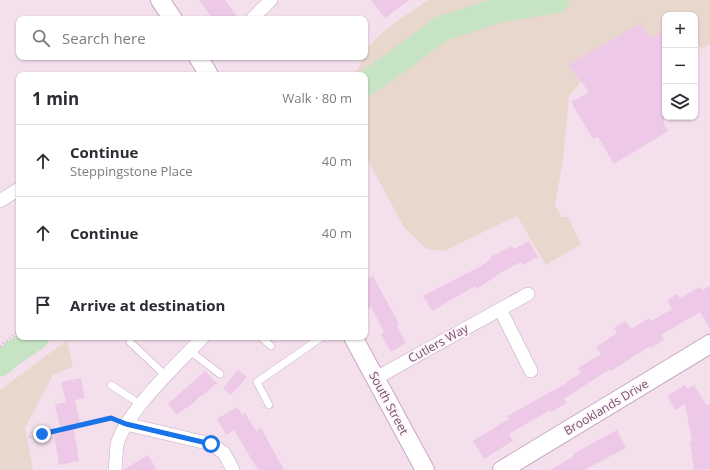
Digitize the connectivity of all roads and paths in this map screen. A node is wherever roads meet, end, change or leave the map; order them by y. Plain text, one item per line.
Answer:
1 (160, 0) edge
2 (272, 0) edge
3 (171, 16) edge
4 (255, 16) edge
5 (202, 60) edge
6 (208, 72) edge
7 (16, 191) edge
8 (0, 201) edge
9 (528, 294) dead end
10 (500, 309) junction
11 (16, 333) edge
12 (199, 340) edge
13 (264, 340) edge
14 (318, 340) edge
15 (355, 340) edge
16 (130, 342) dead end
17 (0, 346) edge
18 (271, 346) dead end
19 (709, 346) edge
20 (190, 350) junction
21 (531, 371) dead end
22 (220, 374) dead end
23 (166, 376) junction
24 (376, 378) junction
25 (111, 385) dead end
26 (140, 404) junction
27 (269, 405) dead end
28 (126, 424) junction
29 (29, 437) dead end
30 (115, 470) edge
31 (233, 470) edge
32 (425, 470) edge
33 (502, 470) edge

1 - 3 street
2 - 4 street
5 - 6 street
7 - 8 street
9 - 10 street, Cutlers Way
10 - 21 street
10 - 24 street, Cutlers Way
11 - 17 path
12 - 20 street
13 - 18 lane
14 - 27 lane
15 - 24 street, South Street
16 - 23 lane
19 - 33 street, Brooklands Drive
20 - 22 lane
20 - 23 street
23 - 26 street
24 - 32 street, South Street
25 - 26 lane
26 - 28 street
28 - 29 path
28 - 30 street
28 - 31 street

